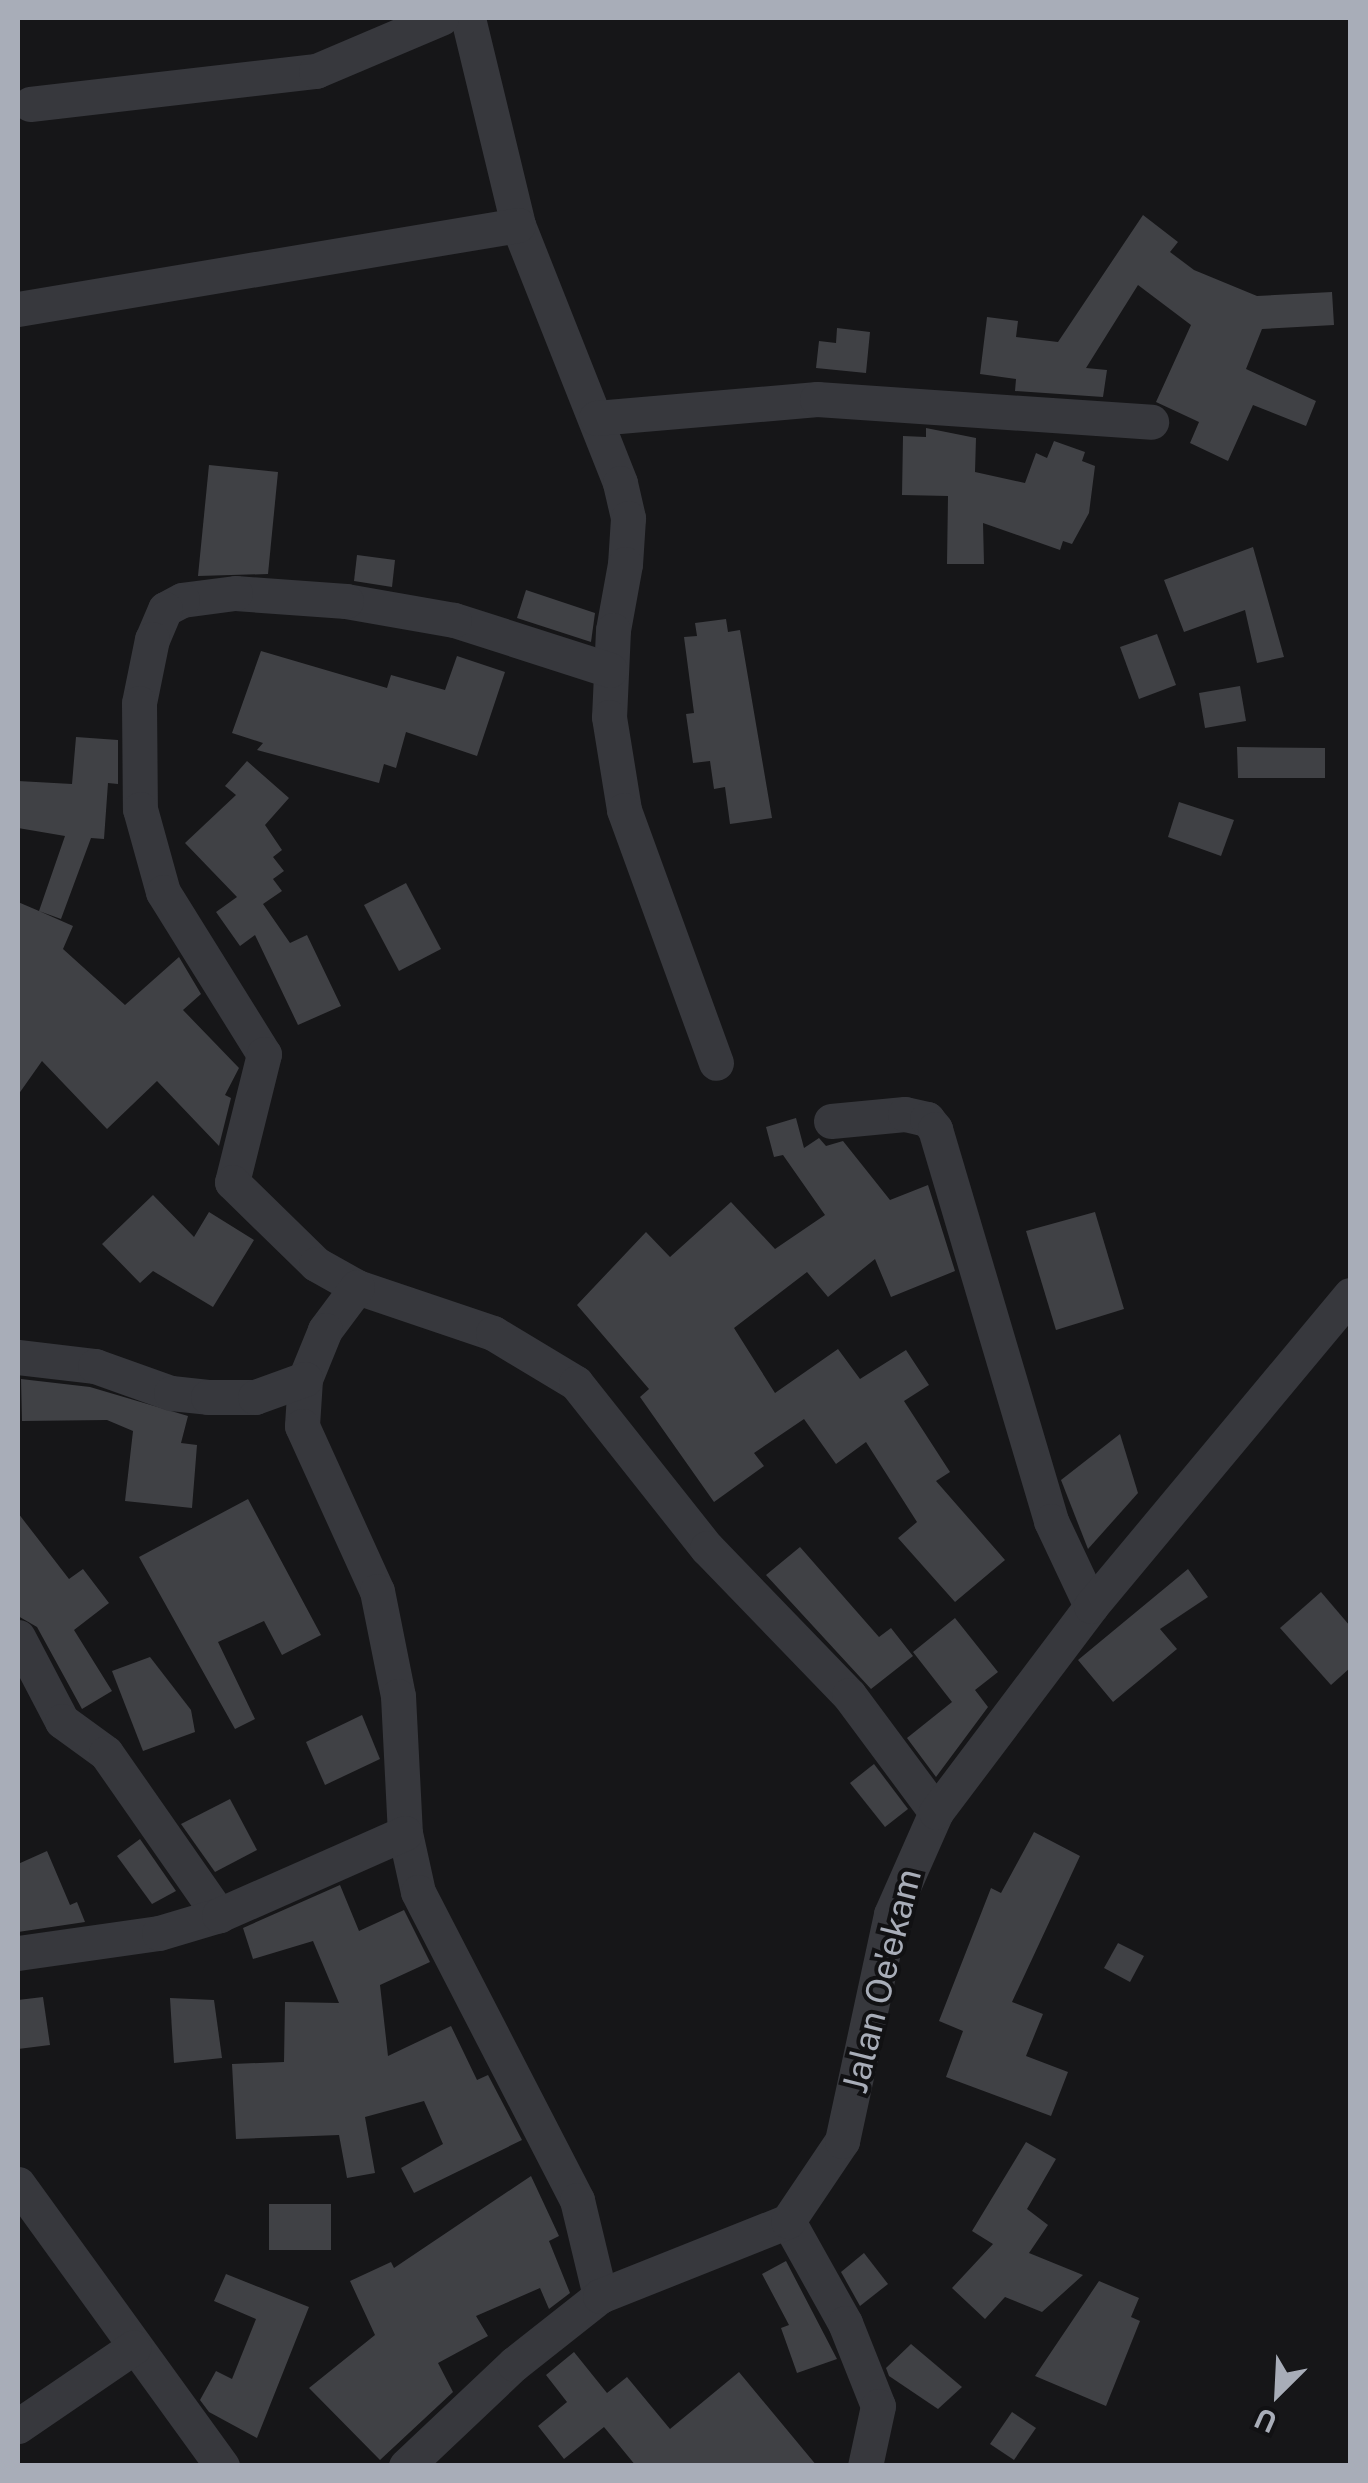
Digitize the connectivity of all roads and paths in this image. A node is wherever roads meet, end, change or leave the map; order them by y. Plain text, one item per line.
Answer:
1 (441, 18) edge
2 (468, 18) edge
3 (30, 104) dead end
4 (518, 225) junction
5 (18, 309) edge
6 (596, 418) junction
7 (1151, 422) dead end
8 (610, 670) junction
9 (716, 1063) dead end
10 (830, 1121) dead end
11 (357, 1287) junction
12 (1350, 1295) edge
13 (18, 1357) edge
14 (305, 1379) junction
15 (1091, 1606) junction
16 (18, 1637) edge
17 (936, 1812) junction
18 (405, 1833) junction
19 (219, 1915) junction
20 (18, 1952) edge
21 (18, 2184) edge
22 (788, 2221) junction
23 (600, 2296) junction
24 (134, 2347) junction
25 (18, 2426) edge
26 (222, 2466) edge
27 (406, 2466) edge
28 (866, 2466) edge

1 - 3 street
2 - 4 street
4 - 5 street
4 - 6 street
6 - 7 street
6 - 8 street
8 - 9 street
8 - 11 street
10 - 15 street
11 - 14 street
11 - 17 street
12 - 15 street, Jalan Oe'ekam
13 - 14 street
14 - 18 street
15 - 17 street, Jalan Oe'ekam
16 - 19 street
17 - 22 street, Jalan Oe'ekam
18 - 19 street
18 - 23 street
19 - 20 street
21 - 24 street
22 - 23 street
22 - 28 street
23 - 27 street
24 - 25 street
24 - 26 street

